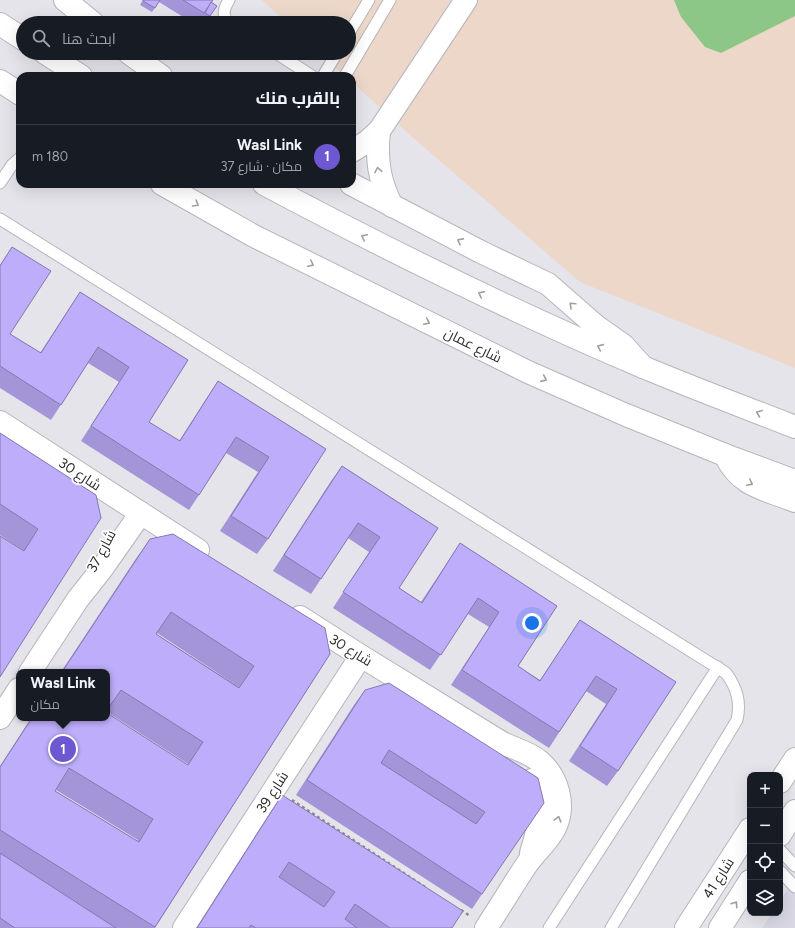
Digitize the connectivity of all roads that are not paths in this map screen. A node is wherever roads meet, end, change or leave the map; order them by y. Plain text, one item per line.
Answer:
1 (65, 0) edge
2 (229, 0) edge
3 (369, 0) edge
4 (390, 0) edge
5 (466, 0) edge
6 (84, 16) edge
7 (224, 16) edge
8 (356, 21) edge
9 (0, 24) edge
10 (16, 34) edge
11 (356, 57) edge
12 (56, 60) edge
13 (138, 60) edge
14 (287, 60) edge
15 (333, 60) edge
16 (354, 60) edge
17 (75, 72) edge
18 (155, 72) edge
19 (306, 72) edge
20 (325, 72) edge
21 (347, 72) edge
22 (0, 81) edge
23 (16, 91) edge
24 (379, 131) junction
25 (356, 149) edge
26 (16, 162) edge
27 (0, 183) edge
28 (356, 187) edge
29 (169, 188) edge
30 (271, 188) edge
31 (392, 206) junction
32 (0, 219) edge
33 (643, 367) junction
34 (0, 422) edge
35 (795, 427) edge
36 (724, 455) junction
37 (795, 481) edge
38 (795, 501) edge
39 (134, 509) junction
40 (214, 561) edge
41 (281, 604) edge
42 (361, 656) junction
43 (718, 667) junction
44 (32, 669) edge
45 (16, 694) edge
46 (0, 718) edge
47 (795, 759) edge
48 (783, 777) edge
49 (795, 811) edge
50 (783, 830) edge
51 (747, 834) edge
52 (783, 853) edge
53 (795, 866) edge
54 (783, 874) edge
55 (747, 886) edge
56 (795, 888) edge
57 (486, 927) edge
58 (184, 928) edge
59 (549, 928) edge
60 (611, 928) edge
61 (686, 928) edge
62 (720, 928) edge

1 - 6 street
2 - 7 lane
3 - 8 lane
4 - 11 lane
5 - 24 street
9 - 10 street
12 - 17 street
13 - 18 street
14 - 19 lane
15 - 20 lane
16 - 21 lane
22 - 23 street
24 - 25 street
31 -> 24 street
26 - 27 lane
28 - 31 street
29 -> 36 street, شارع عمان
33 -> 30 street
33 -> 31 street
32 - 43 lane
35 -> 33 street
34 - 39 street, شارع 30
36 - 37 street, شارع عمان
36 -> 38 street
39 - 40 street, شارع 30
39 - 44 street, شارع 37
41 - 42 street, شارع 30
42 - 57 street, شارع 30
42 - 58 street, شارع 39
43 - 59 lane
43 - 60 lane
45 - 46 street
47 - 48 street
49 - 50 street
51 - 61 street, شارع 41
52 - 53 lane
54 - 56 lane
62 -> 55 street, شارع 41

